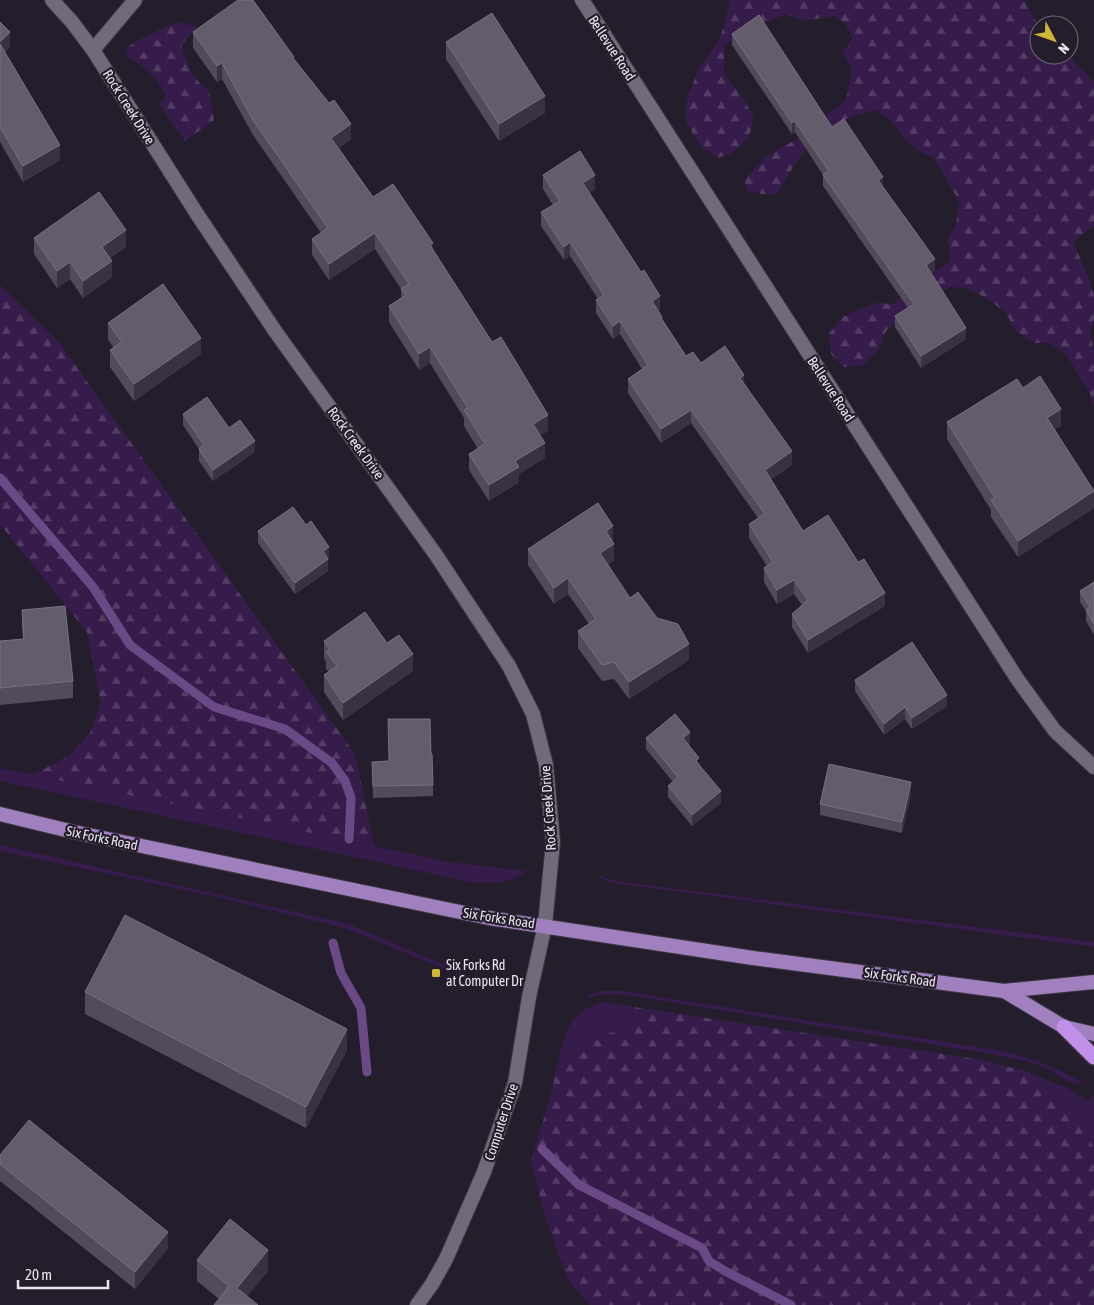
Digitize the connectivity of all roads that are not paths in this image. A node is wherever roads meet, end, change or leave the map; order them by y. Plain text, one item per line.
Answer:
1 (52, 0) edge
2 (135, 0) edge
3 (582, 0) edge
4 (93, 50) junction
5 (1094, 767) edge
6 (0, 814) edge
7 (545, 926) junction
8 (1094, 982) edge
9 (1004, 991) junction
10 (1064, 1027) junction
11 (1094, 1034) edge
12 (1094, 1057) edge
13 (417, 1305) edge

1 - 4 street, Rock Creek Drive
2 - 4 street
3 - 5 street, Bellevue Road
4 - 7 street, Rock Creek Drive
6 - 7 main road, Six Forks Road
7 - 9 main road, Six Forks Road
7 - 13 street, Computer Drive
8 - 9 main road, Six Forks Road
9 - 10 main road, Six Forks Road
10 - 11 main road, Six Forks Road
10 - 12 highway

